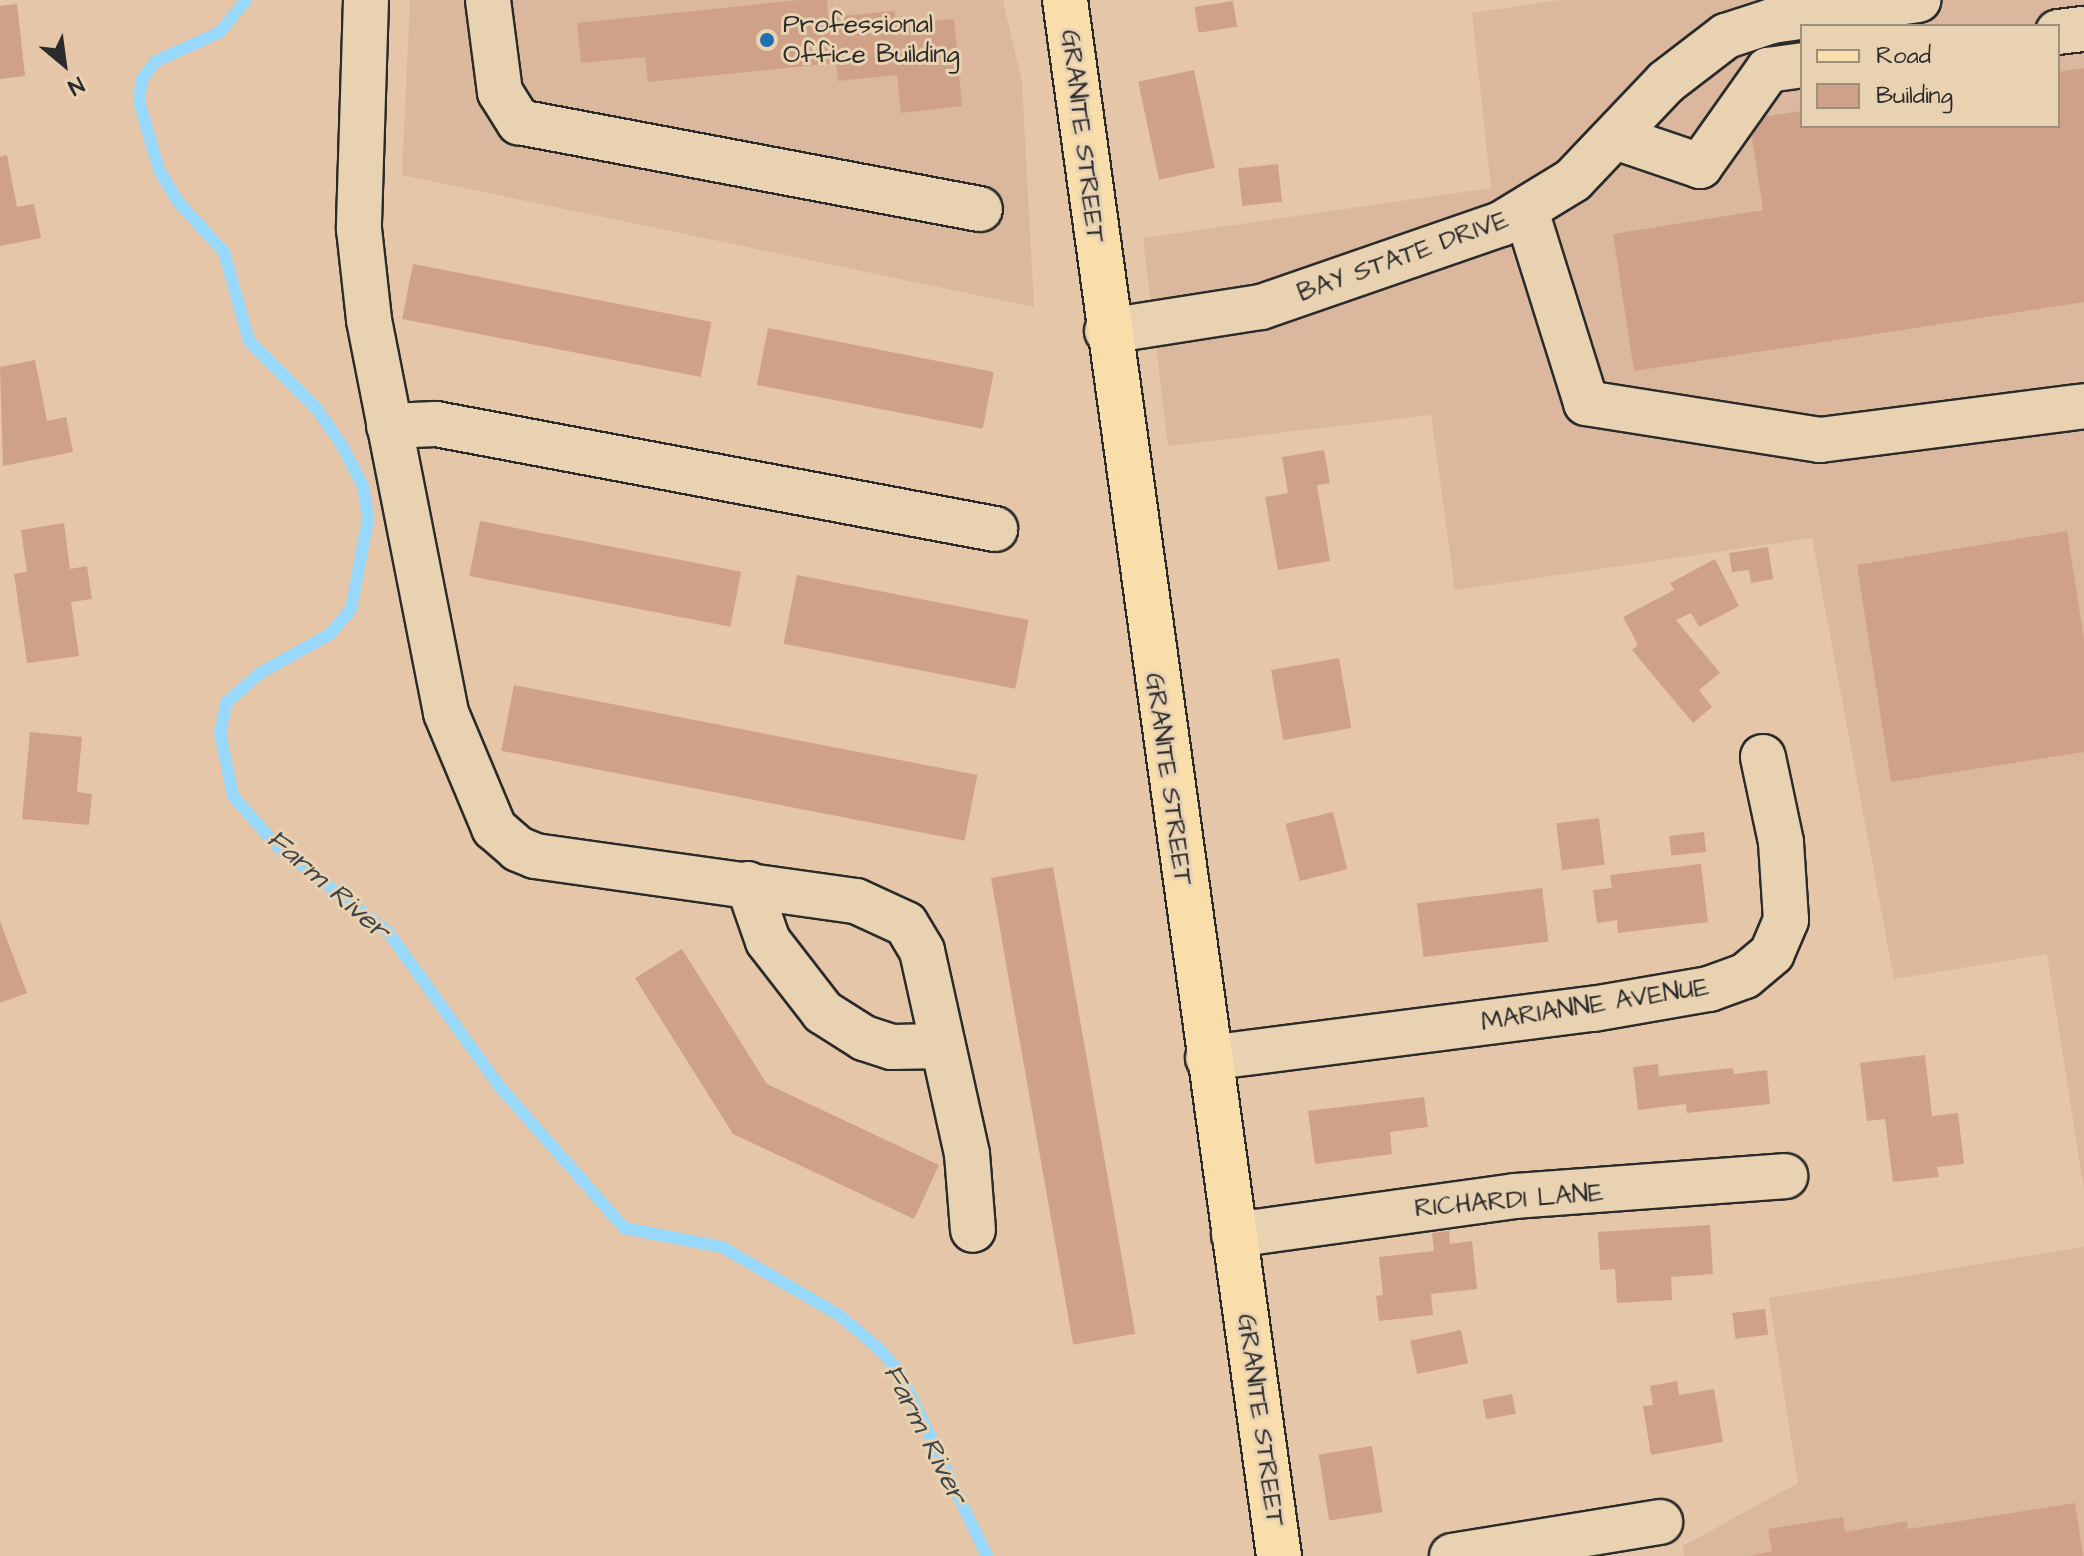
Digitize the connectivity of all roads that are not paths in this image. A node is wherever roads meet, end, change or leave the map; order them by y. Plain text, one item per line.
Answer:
1 (366, 0) edge
2 (488, 0) edge
3 (1044, 0) edge
4 (1065, 0) edge
5 (1918, 0) edge
6 (1750, 27) junction
7 (2084, 29) edge
8 (2060, 32) edge
9 (1785, 68) edge
10 (1076, 90) junction
11 (1615, 137) junction
12 (980, 209) dead end
13 (1526, 211) junction
14 (1107, 331) junction
15 (2084, 406) edge
16 (389, 426) junction
17 (995, 529) dead end
18 (1763, 757) dead end
19 (748, 884) junction
20 (942, 1046) junction
21 (1208, 1058) junction
22 (1785, 1176) dead end
23 (973, 1230) dead end
24 (1234, 1235) junction
25 (1660, 1522) dead end
26 (1279, 1556) edge
27 (1452, 1556) edge

1 - 16 street
2 - 12 street
3 - 10 main road
4 - 10 main road, GRANITE STREET
5 - 6 street, BAY STATE DRIVE
6 - 9 street
6 - 11 street, BAY STATE DRIVE
7 - 8 street
9 - 11 street
10 - 14 main road, GRANITE STREET
11 - 13 street, BAY STATE DRIVE
13 - 14 street, BAY STATE DRIVE
13 - 15 street
14 - 21 main road, GRANITE STREET
16 - 17 street
16 - 19 street
18 - 21 street, MARIANNE AVENUE
19 - 20 street
19 - 20 street
20 - 23 street
21 - 24 main road, GRANITE STREET
22 - 24 street, RICHARDI LANE
24 - 26 main road, GRANITE STREET
25 - 27 street

